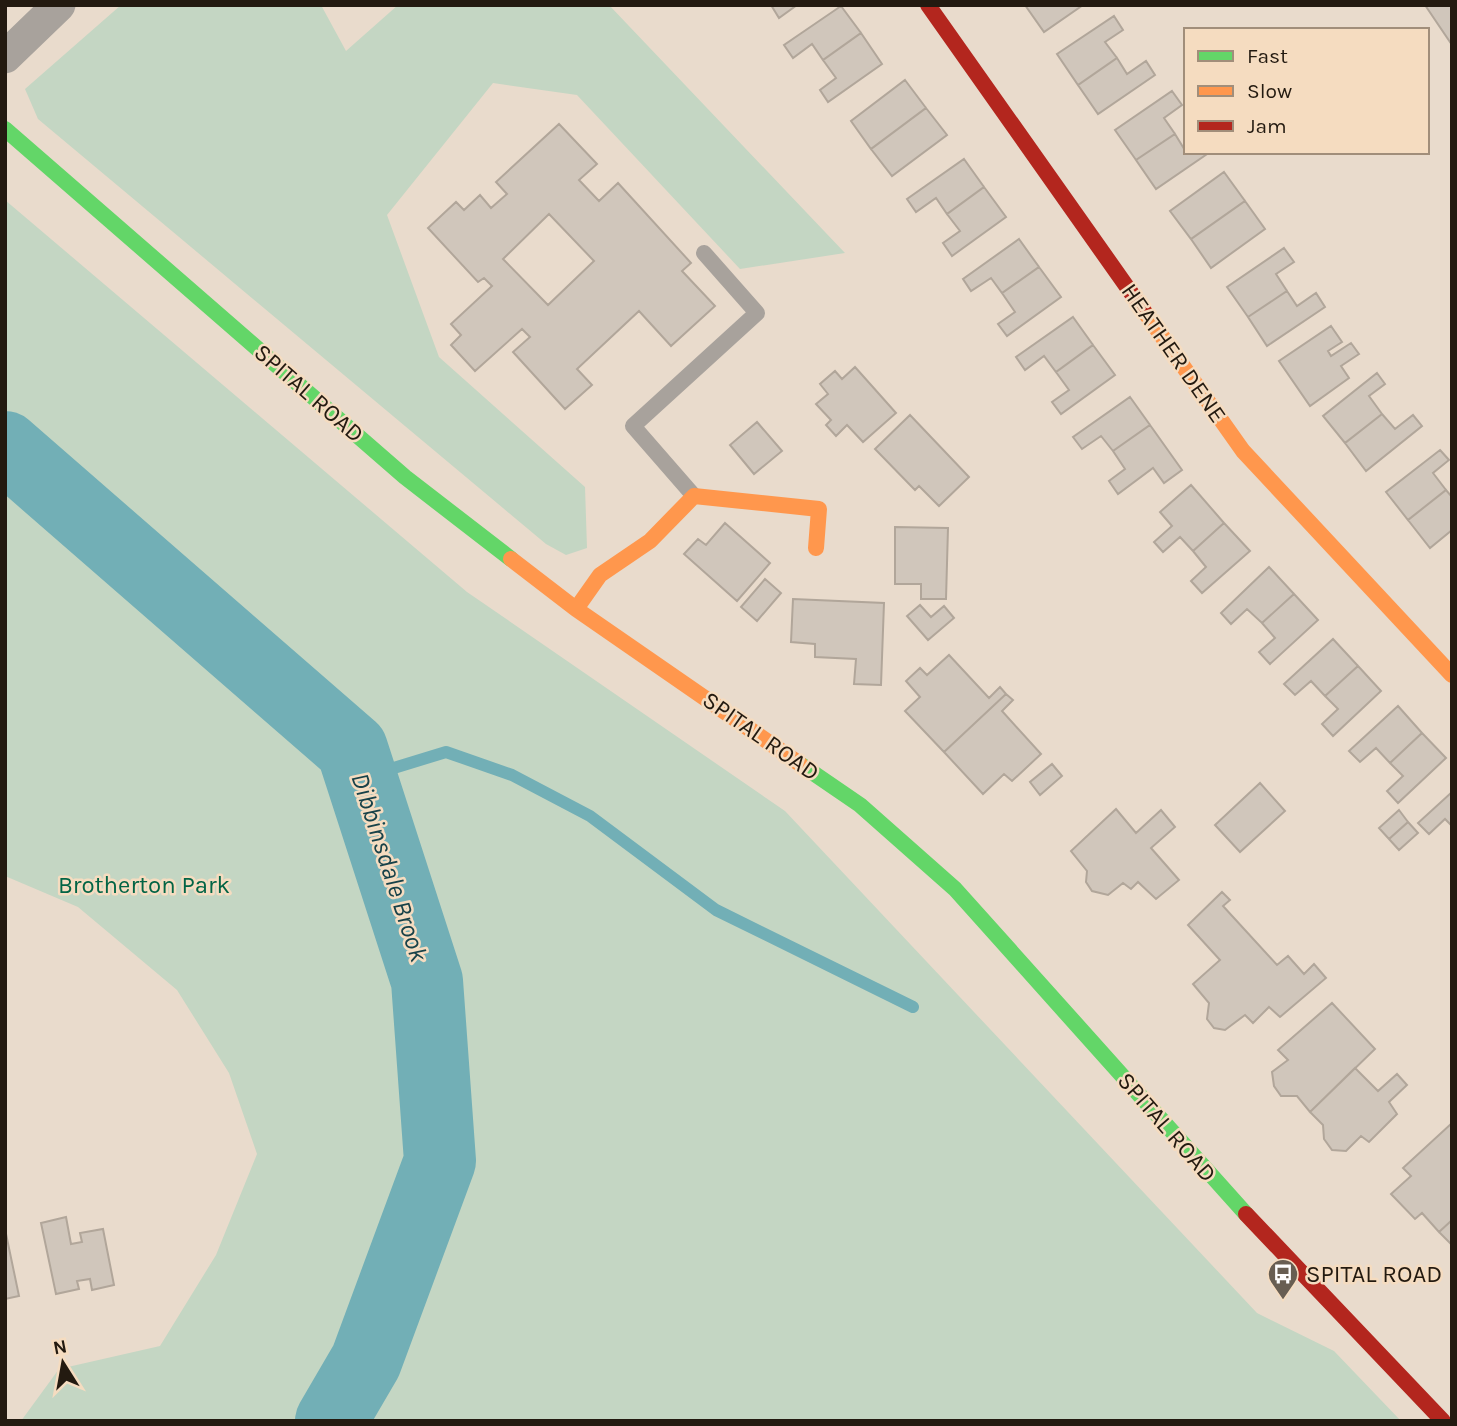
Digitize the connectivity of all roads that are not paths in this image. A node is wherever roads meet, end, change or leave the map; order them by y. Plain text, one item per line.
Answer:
1 (59, 5) edge
2 (928, 5) edge
3 (5, 57) edge
4 (5, 129) edge
5 (704, 253) dead end
6 (694, 496) junction
7 (816, 548) dead end
8 (576, 609) junction
9 (1452, 675) edge
10 (1443, 1421) edge

1 - 3 street
2 - 9 main road, HEATHER DENE
4 - 8 main road, SPITAL ROAD
5 - 6 lane
6 - 7 main road
6 - 8 main road
8 - 10 main road, SPITAL ROAD

